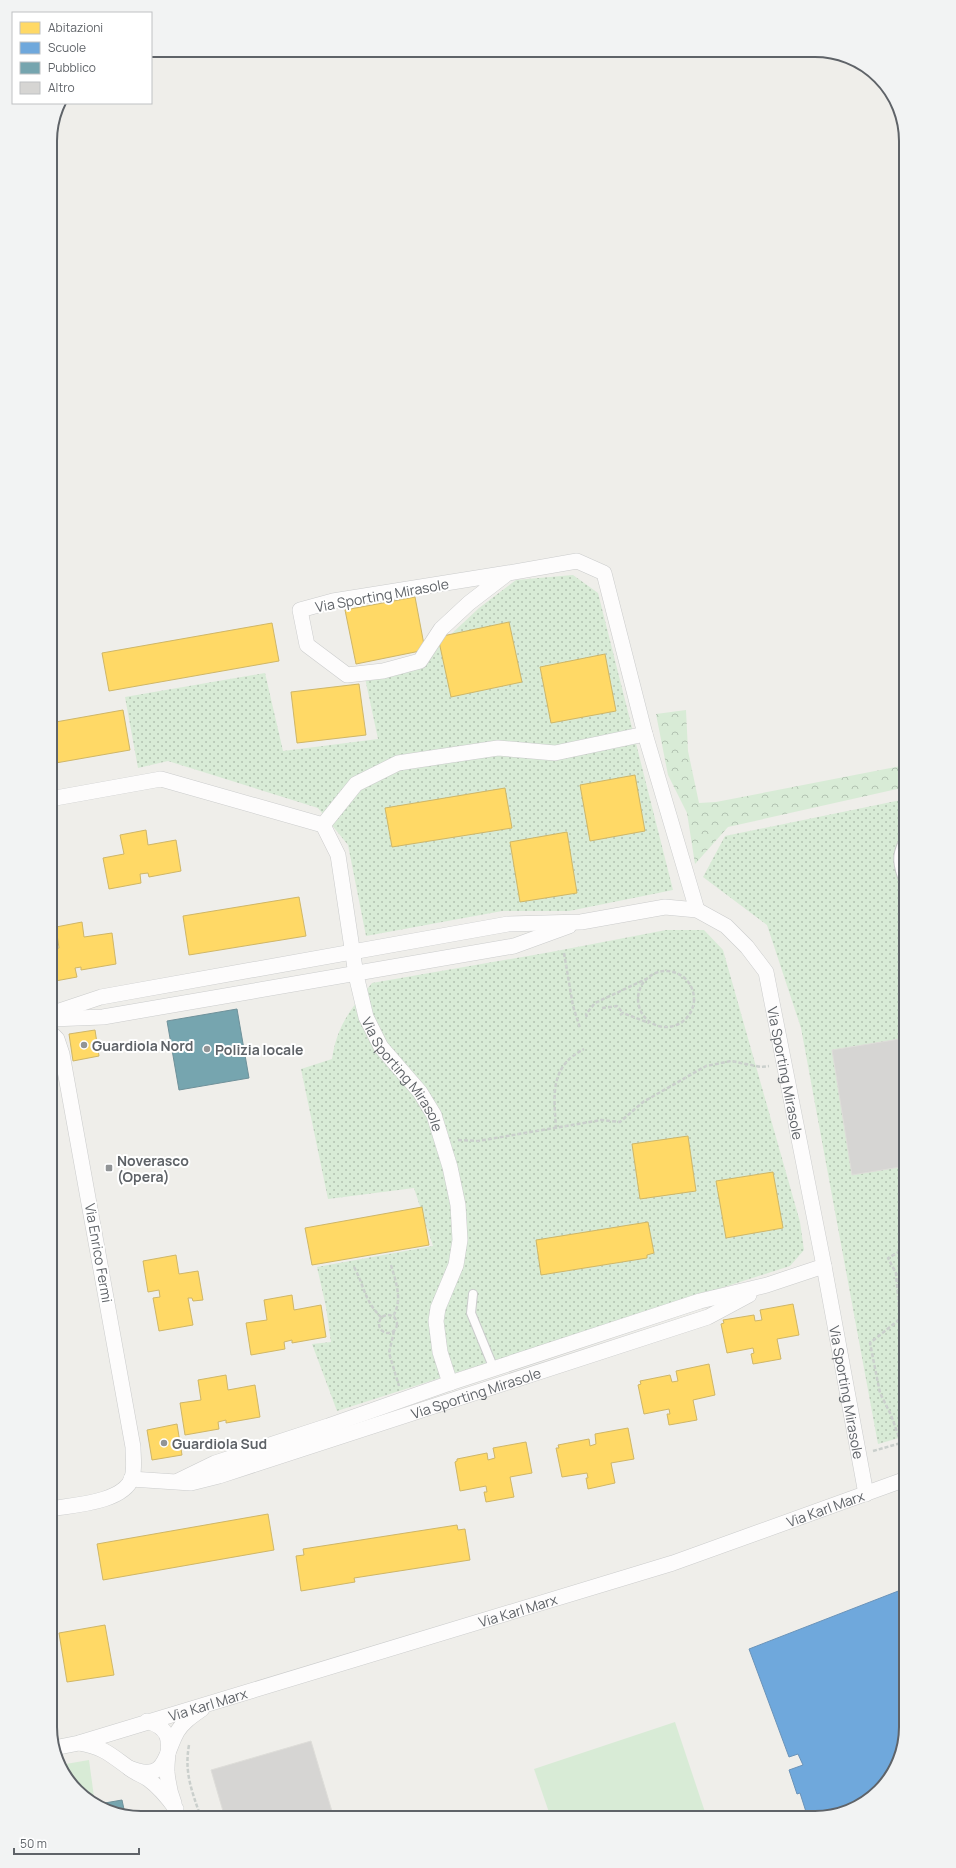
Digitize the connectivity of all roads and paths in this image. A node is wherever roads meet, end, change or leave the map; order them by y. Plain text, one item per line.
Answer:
1 (508, 573) junction
2 (645, 734) junction
3 (57, 797) edge
4 (323, 825) junction
5 (899, 854) edge
6 (899, 868) edge
7 (697, 910) junction
8 (581, 922) junction
9 (353, 952) junction
10 (564, 953) dead end
11 (356, 975) junction
12 (648, 977) junction
13 (602, 1008) dead end
14 (57, 1012) edge
15 (624, 1012) junction
16 (620, 1015) dead end
17 (586, 1017) dead end
18 (57, 1020) edge
19 (652, 1024) junction
20 (580, 1028) dead end
21 (57, 1039) edge
22 (584, 1049) dead end
23 (785, 1065) junction
24 (556, 1128) junction
25 (442, 1141) junction
26 (899, 1252) edge
27 (391, 1265) dead end
28 (824, 1266) junction
29 (354, 1267) dead end
30 (767, 1285) junction
31 (473, 1294) dead end
32 (899, 1308) edge
33 (393, 1316) junction
34 (382, 1318) junction
35 (899, 1320) edge
36 (394, 1331) junction
37 (494, 1369) junction
38 (450, 1383) junction
39 (404, 1399) junction
40 (899, 1438) edge
41 (899, 1444) edge
42 (859, 1454) junction
43 (131, 1479) junction
44 (178, 1481) junction
45 (899, 1482) edge
46 (866, 1494) junction
47 (57, 1508) edge
48 (213, 1702) junction
49 (147, 1721) junction
50 (125, 1728) junction
51 (193, 1738) dead end
52 (79, 1743) junction
53 (60, 1747) edge
54 (169, 1754) junction
55 (125, 1765) junction
56 (177, 1811) edge
57 (177, 1811) edge
58 (199, 1811) edge

1 - 1 street, Via Sporting Mirasole
1 - 2 street, Via Sporting Mirasole
2 - 4 street
2 - 7 street, Via Sporting Mirasole
3 - 4 street
4 - 9 street, Via Sporting Mirasole
5 - 6 lane
7 - 8 street, Via Sporting Mirasole
7 - 23 street, Via Sporting Mirasole
8 - 9 street, Via Sporting Mirasole
8 - 11 street, Via Sporting Mirasole
9 - 11 street, Via Sporting Mirasole
9 - 14 street, Via Sporting Mirasole
10 - 20 path
11 - 18 street, Via Sporting Mirasole
11 - 25 street, Via Sporting Mirasole
12 - 17 path
12 - 19 path
12 - 19 path
13 - 15 path
15 - 16 path
15 - 19 path
21 - 43 street, Via Enrico Fermi
22 - 24 path
23 - 24 path
23 - 28 street, Via Sporting Mirasole
24 - 25 path
25 - 38 street, Via Sporting Mirasole
26 - 32 path
27 - 33 path
28 - 30 street, Via Sporting Mirasole
28 - 42 street, Via Sporting Mirasole
29 - 34 path
30 - 37 street, Via Sporting Mirasole
30 - 44 street, Via Sporting Mirasole
31 - 37 lane
33 - 34 path
33 - 36 path
34 - 36 path
35 - 40 path
36 - 39 path
37 - 38 street, Via Sporting Mirasole
38 - 39 street, Via Sporting Mirasole
39 - 44 street, Via Sporting Mirasole
41 - 42 path
42 - 46 street, Via Sporting Mirasole
43 - 44 street, Via Sporting Mirasole
43 - 47 street
45 - 46 street, Via Karl Marx
46 - 48 street, Via Karl Marx
48 - 49 street, Via Karl Marx
48 - 54 street
49 - 50 street, Via Karl Marx
49 - 54 street
50 - 52 street, Via Karl Marx
50 - 55 street
51 - 58 path
52 - 53 street, Via Karl Marx
52 - 55 street
54 - 55 street
54 - 56 street
55 - 57 street

